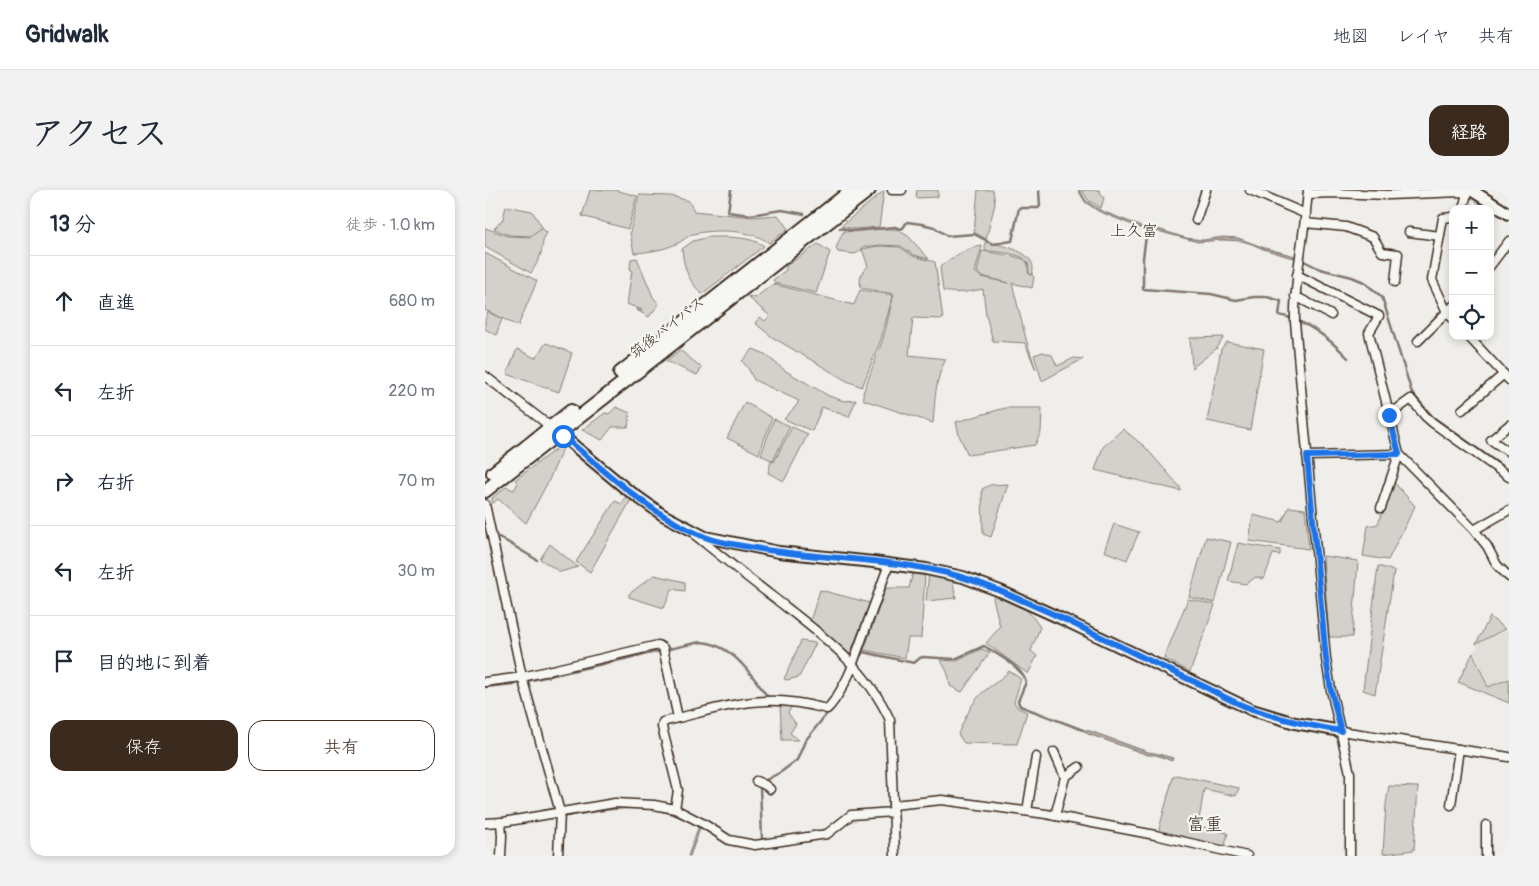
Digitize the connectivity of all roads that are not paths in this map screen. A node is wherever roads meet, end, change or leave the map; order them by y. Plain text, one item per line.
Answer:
1 (852, 190) edge
2 (869, 190) edge
3 (892, 190) edge
4 (902, 190) edge
5 (1206, 190) edge
6 (1250, 190) edge
7 (1332, 191) edge
8 (1471, 191) edge
9 (1308, 192) edge
10 (1465, 205) edge
11 (1306, 214) junction
12 (1509, 214) edge
13 (1449, 217) edge
14 (1195, 220) dead end
15 (1305, 223) junction
16 (1409, 232) dead end
17 (1440, 236) junction
18 (1509, 241) edge
19 (1494, 261) edge
20 (1297, 275) junction
21 (1395, 282) dead end
22 (1295, 296) junction
23 (1449, 307) edge
24 (1449, 310) edge
25 (1331, 315) dead end
26 (1472, 340) edge
27 (1418, 341) dead end
28 (485, 376) edge
29 (1506, 377) edge
30 (1462, 410) dead end
31 (1389, 415) junction
32 (1509, 425) edge
33 (555, 430) junction
34 (1509, 452) edge
35 (1399, 454) junction
36 (1307, 456) junction
37 (1509, 477) edge
38 (485, 480) edge
39 (485, 491) edge
40 (485, 504) edge
41 (1381, 508) dead end
42 (1509, 510) edge
43 (684, 527) junction
44 (1474, 530) junction
45 (889, 564) junction
46 (1509, 577) edge
47 (853, 663) junction
48 (522, 677) junction
49 (485, 682) edge
50 (679, 718) junction
51 (1341, 731) junction
52 (1459, 749) junction
53 (1054, 752) dead end
54 (1509, 757) edge
55 (1036, 758) dead end
56 (1079, 767) dead end
57 (1065, 778) junction
58 (756, 781) dead end
59 (770, 790) dead end
60 (1451, 805) dead end
61 (675, 809) junction
62 (893, 809) junction
63 (1027, 811) junction
64 (561, 812) junction
65 (1055, 816) junction
66 (501, 822) junction
67 (485, 823) edge
68 (1486, 825) dead end
69 (501, 856) edge
70 (558, 856) edge
71 (895, 856) edge
72 (1247, 856) edge
73 (1350, 856) edge
74 (1486, 856) edge

1 - 33 highway, 筑後バイパス
2 - 33 highway, 筑後バイパス
3 - 4 street
5 - 14 street
6 - 11 street
7 - 8 street
7 - 9 street
8 - 10 street
8 - 12 street
9 - 11 street
11 - 15 street
13 - 17 street
15 - 20 street
15 - 21 street
16 - 17 street
17 - 23 street
18 - 19 street
20 - 22 street
20 - 31 street
22 - 25 street
22 - 36 street
24 - 27 street
26 - 29 street
28 - 33 street
29 - 30 street
31 - 35 street
31 - 37 street
32 - 34 street
33 - 38 highway, 筑後バイパス
33 - 39 highway, 筑後バイパス
33 - 43 street
35 - 36 street
35 - 41 street
35 - 44 street
36 - 51 street
40 - 48 street
42 - 44 street
43 - 45 street
43 - 47 street
44 - 46 street
45 - 47 street
45 - 51 street
47 - 50 street
47 - 62 street
48 - 49 street
48 - 50 street
48 - 64 street
50 - 61 street
51 - 52 street
51 - 73 street
52 - 54 street
52 - 60 street
53 - 57 street
55 - 63 street
56 - 57 street
57 - 65 street
58 - 59 street
61 - 62 street
61 - 64 street
62 - 63 street
62 - 71 street
63 - 65 street
64 - 66 street
64 - 70 street
65 - 72 street
66 - 67 street
66 - 69 street
68 - 74 street

